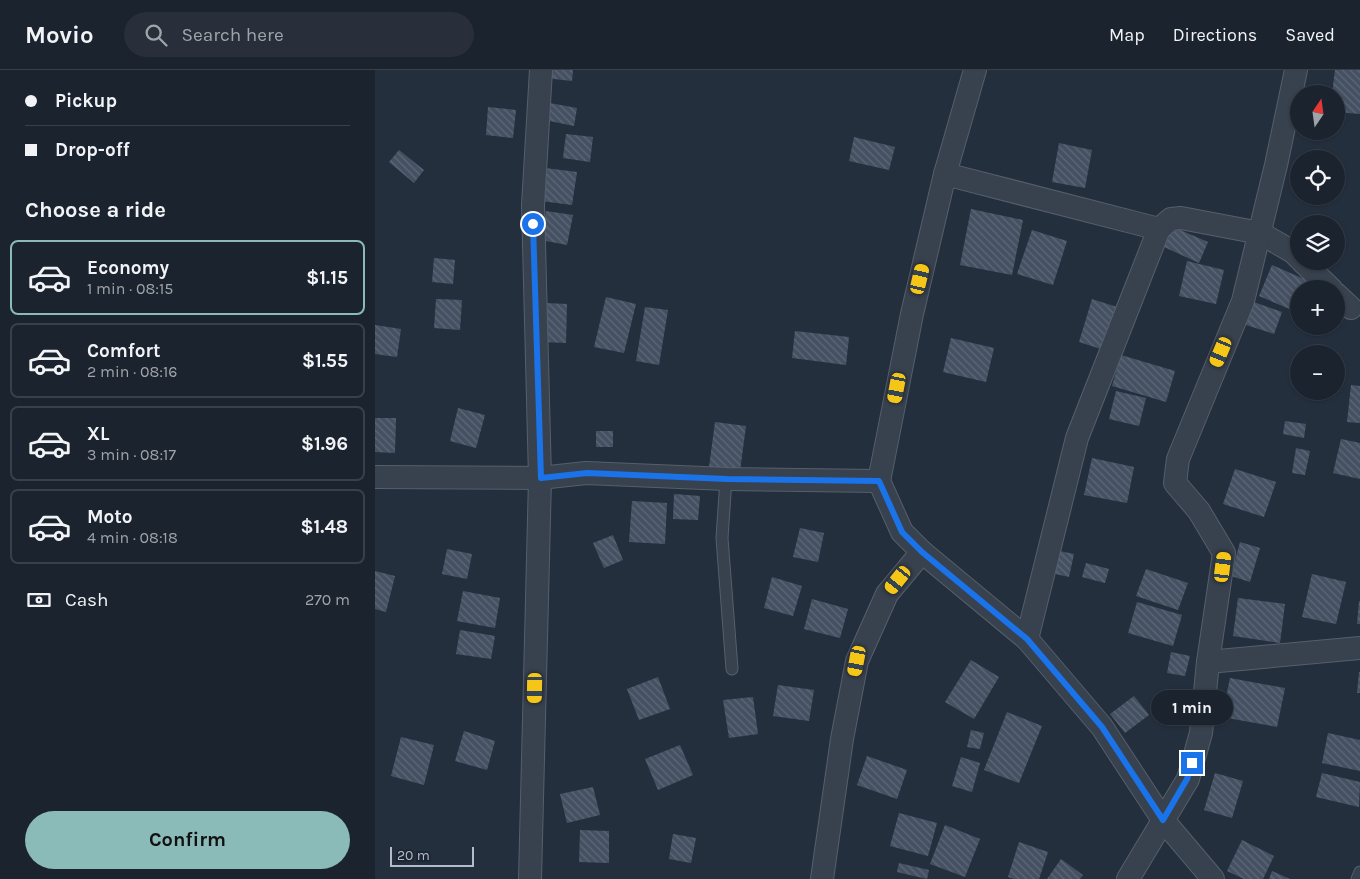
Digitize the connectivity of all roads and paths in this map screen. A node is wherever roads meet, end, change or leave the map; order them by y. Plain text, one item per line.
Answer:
1 (541, 70) edge
2 (975, 70) edge
3 (1296, 70) edge
4 (945, 174) junction
5 (1159, 228) junction
6 (1261, 233) junction
7 (1290, 250) edge
8 (1311, 270) edge
9 (1322, 280) edge
10 (375, 477) edge
11 (541, 478) junction
12 (727, 479) junction
13 (879, 481) junction
14 (922, 552) junction
15 (1027, 639) junction
16 (1360, 648) edge
17 (1208, 662) junction
18 (732, 669) dead end
19 (1163, 820) junction
20 (1360, 872) edge
21 (531, 879) edge
22 (822, 879) edge
23 (1128, 879) edge
24 (1213, 879) edge
25 (1357, 879) edge

1 - 11 street
2 - 4 street
3 - 6 street
4 - 5 street
4 - 13 street
5 - 6 street
5 - 15 street
6 - 7 street
6 - 17 street
8 - 9 street
10 - 11 street
11 - 12 street
11 - 21 street
12 - 13 street
12 - 18 lane
13 - 14 street
14 - 15 street
14 - 22 street
15 - 19 street
16 - 17 street
17 - 19 street
19 - 23 street
19 - 24 street
20 - 25 lane

